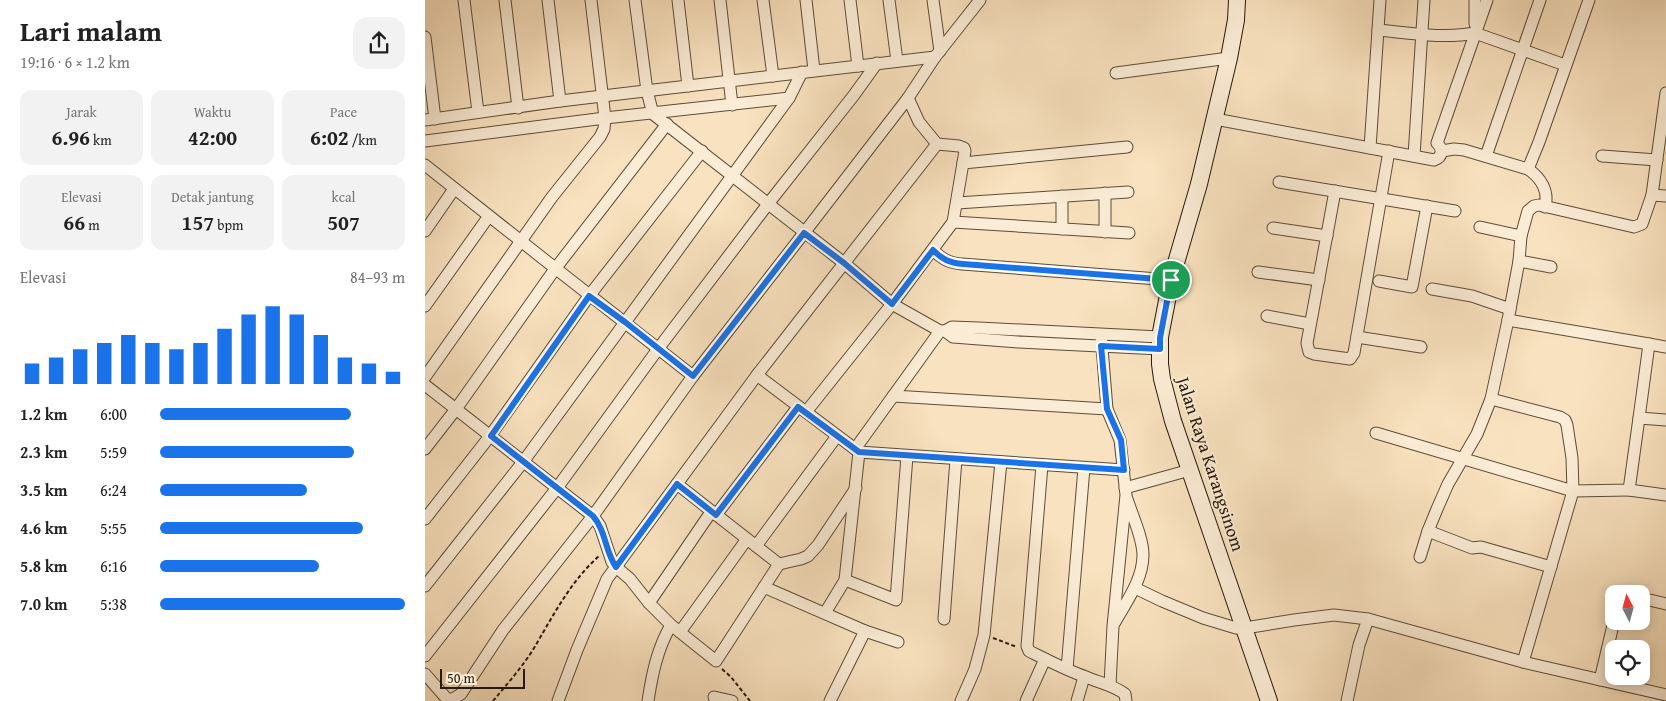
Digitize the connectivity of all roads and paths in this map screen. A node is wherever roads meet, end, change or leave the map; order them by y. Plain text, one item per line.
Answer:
1 (464, 0) edge
2 (505, 0) edge
3 (548, 0) edge
4 (591, 0) edge
5 (635, 0) edge
6 (678, 0) edge
7 (720, 0) edge
8 (763, 0) edge
9 (806, 0) edge
10 (850, 0) edge
11 (889, 0) edge
12 (933, 0) edge
13 (978, 0) edge
14 (1237, 0) edge
15 (1380, 0) edge
16 (1425, 0) edge
17 (1475, 0) edge
18 (1487, 0) edge
19 (1540, 0) edge
20 (1589, 0) edge
21 (1378, 30) junction
22 (1475, 33) junction
23 (1423, 34) junction
24 (425, 37) edge
25 (1523, 50) junction
26 (937, 54) junction
27 (1229, 58) junction
28 (897, 61) junction
29 (877, 64) junction
30 (1565, 65) junction
31 (858, 66) junction
32 (814, 70) junction
33 (802, 72) junction
34 (1116, 73) dead end
35 (773, 76) junction
36 (728, 81) junction
37 (687, 86) junction
38 (647, 91) junction
39 (1666, 93) edge
40 (602, 97) junction
41 (789, 98) junction
42 (908, 98) junction
43 (559, 101) junction
44 (732, 105) junction
45 (518, 108) junction
46 (478, 112) junction
47 (653, 114) junction
48 (605, 118) junction
49 (430, 119) edge
50 (1215, 119) junction
51 (667, 124) junction
52 (1417, 139) junction
53 (425, 141) edge
54 (937, 144) junction
55 (1127, 147) dead end
56 (1439, 147) junction
57 (1370, 148) junction
58 (701, 151) junction
59 (1389, 151) junction
60 (1414, 156) junction
61 (1486, 156) junction
62 (1602, 156) dead end
63 (1657, 160) junction
64 (963, 162) junction
65 (425, 165) edge
66 (1528, 169) junction
67 (732, 175) junction
68 (1279, 182) dead end
69 (454, 188) junction
70 (1335, 191) junction
71 (1128, 192) dead end
72 (1105, 193) junction
73 (1652, 195) junction
74 (1063, 196) junction
75 (1666, 196) edge
76 (1380, 198) junction
77 (957, 203) junction
78 (767, 204) junction
79 (1427, 206) junction
80 (1545, 207) junction
81 (1455, 211) dead end
82 (489, 216) junction
83 (953, 222) junction
84 (1273, 228) dead end
85 (1480, 228) dead end
86 (1062, 229) junction
87 (425, 231) edge
88 (1105, 232) junction
89 (804, 233) junction
90 (1129, 233) dead end
91 (1327, 236) junction
92 (1521, 236) junction
93 (521, 242) junction
94 (933, 250) junction
95 (1519, 261) junction
96 (844, 263) junction
97 (1551, 267) dead end
98 (555, 269) junction
99 (1258, 272) dead end
100 (1171, 280) junction
101 (1319, 280) junction
102 (1379, 281) dead end
103 (1433, 289) dead end
104 (589, 296) junction
105 (892, 304) junction
106 (425, 306) edge
107 (1509, 314) junction
108 (1267, 316) dead end
109 (625, 322) junction
110 (1310, 324) junction
111 (943, 331) junction
112 (1357, 337) junction
113 (1101, 340) junction
114 (1160, 343) junction
115 (1649, 344) junction
116 (1421, 347) dead end
117 (1666, 347) edge
118 (657, 349) junction
119 (757, 375) junction
120 (693, 376) junction
121 (425, 377) edge
122 (425, 385) edge
123 (893, 396) junction
124 (1491, 399) junction
125 (456, 409) junction
126 (1107, 409) junction
127 (802, 410) junction
128 (1639, 418) junction
129 (1666, 420) edge
130 (1376, 432) dead end
131 (491, 436) junction
132 (837, 436) junction
133 (425, 449) edge
134 (857, 451) junction
135 (907, 456) junction
136 (956, 459) junction
137 (1464, 459) junction
138 (523, 462) junction
139 (1001, 462) junction
140 (1042, 465) junction
141 (1083, 468) junction
142 (1124, 470) junction
143 (1190, 470) junction
144 (677, 484) junction
145 (557, 488) junction
146 (856, 488) junction
147 (1629, 490) junction
148 (1573, 491) junction
149 (1125, 492) junction
150 (1666, 495) edge
151 (714, 514) junction
152 (593, 516) junction
153 (425, 519) edge
154 (1428, 531) junction
155 (752, 543) junction
156 (608, 550) junction
157 (1420, 556) dead end
158 (779, 564) junction
159 (616, 567) junction
160 (1551, 567) junction
161 (845, 580) junction
162 (425, 586) edge
163 (764, 587) junction
164 (1135, 588) junction
165 (1650, 600) edge
166 (649, 603) junction
167 (1666, 604) edge
168 (825, 613) junction
169 (944, 619) dead end
170 (1368, 619) junction
171 (1113, 626) junction
172 (1245, 628) junction
173 (675, 629) junction
174 (1613, 630) edge
175 (865, 631) junction
176 (984, 635) junction
177 (897, 642) dead end
178 (1029, 651) junction
179 (425, 656) edge
180 (1045, 659) junction
181 (716, 661) junction
182 (1523, 662) junction
183 (1067, 669) junction
184 (425, 674) edge
185 (1084, 677) junction
186 (1600, 680) junction
187 (1109, 685) junction
188 (1666, 695) edge
189 (714, 697) dead end
190 (493, 701) edge
191 (558, 701) edge
192 (648, 701) edge
193 (732, 701) edge
194 (751, 701) edge
195 (830, 701) edge
196 (961, 701) edge
197 (1026, 701) edge
198 (1077, 701) edge
199 (1126, 701) edge
200 (1269, 701) edge
201 (1347, 701) edge

1 - 46 street
2 - 45 street
3 - 43 street
4 - 40 street
5 - 38 street
6 - 37 street
7 - 36 street
8 - 35 street
9 - 32 street
10 - 31 street
11 - 28 street
12 - 26 street
13 - 26 street
14 - 27 street, Jalan Raya Karangsinom
15 - 21 street
16 - 23 street
17 - 22 street
18 - 22 street
19 - 25 street
20 - 30 street
21 - 23 street
21 - 57 street
22 - 23 street
22 - 25 street
22 - 56 street
23 - 52 street
24 - 49 street
25 - 30 street
25 - 61 street
26 - 28 street
26 - 42 street
27 - 34 street
27 - 50 street, Jalan Raya Karangsinom
28 - 29 street
29 - 31 street
29 - 78 street
30 - 66 street
31 - 32 street
32 - 33 street
33 - 35 street
33 - 41 street
35 - 36 street
36 - 37 street
36 - 44 street
37 - 38 street
38 - 40 street
38 - 47 street
39 - 63 street
40 - 43 street
40 - 48 street
41 - 44 street
41 - 67 street
42 - 54 street
42 - 89 street
43 - 45 street
44 - 47 street
45 - 46 street
46 - 49 street
47 - 48 street
47 - 51 street
48 - 53 street
48 - 93 street
50 - 57 street
50 - 100 street, Jalan Raya Karangsinom
51 - 58 street
51 - 98 street
52 - 56 street
52 - 60 street
54 - 64 street
54 - 96 street
55 - 64 street
56 - 60 street
56 - 61 street
57 - 59 street
58 - 67 street
58 - 104 street
59 - 60 street
59 - 76 street
61 - 66 street
62 - 63 street
63 - 73 street
64 - 77 street
65 - 69 street
66 - 80 street
67 - 78 street
67 - 109 street
68 - 70 street
69 - 82 street
69 - 87 street
70 - 76 street
70 - 91 street
71 - 72 street
72 - 74 street
72 - 88 street
73 - 75 street
73 - 80 street
74 - 77 street
74 - 86 street
76 - 79 street
76 - 112 street
77 - 83 street
78 - 89 street
78 - 118 street
79 - 81 street
79 - 102 street
80 - 92 street
82 - 93 street
82 - 106 street
83 - 86 street
83 - 94 street
84 - 91 street
85 - 92 street
86 - 88 street
88 - 90 street
89 - 96 street
89 - 120 street
91 - 101 street
92 - 95 street
93 - 98 street
93 - 121 street
94 - 100 street
94 - 105 street
95 - 97 street
95 - 107 street
96 - 105 street
96 - 119 street
98 - 104 street
98 - 125 street
99 - 101 street
100 - 114 street, Jalan Raya Karangsinom
101 - 110 street
103 - 107 street
104 - 109 street
104 - 131 street
105 - 111 street
105 - 127 street
107 - 115 street
107 - 124 street
108 - 110 street
109 - 118 street
109 - 138 street
110 - 112 street
111 - 113 street
111 - 123 street
112 - 116 street
113 - 114 street
113 - 126 street
114 - 143 street, Jalan Raya Karangsinom
115 - 117 street
115 - 128 street
118 - 120 street
118 - 145 street
119 - 127 street
119 - 144 street
120 - 152 street
122 - 125 street
123 - 126 street
123 - 134 street
124 - 137 street
124 - 148 street
125 - 131 street
125 - 133 street
126 - 142 street
127 - 132 street
127 - 151 street
128 - 129 street
128 - 147 street
130 - 137 street
131 - 138 street
131 - 153 street
132 - 134 street
132 - 155 street
134 - 135 street
134 - 146 street
135 - 136 street
135 - 161 street
136 - 139 street
136 - 169 street
137 - 148 street
137 - 154 street
138 - 145 street
138 - 162 street
139 - 140 street
139 - 176 street
140 - 141 street
140 - 178 street
141 - 142 street
141 - 183 street
142 - 149 street
143 - 149 street
143 - 172 street, Jalan Raya Karangsinom
144 - 151 street
144 - 159 street
145 - 152 street
145 - 179 street
146 - 158 street
146 - 161 street
147 - 148 street
147 - 150 street
148 - 160 street
149 - 164 street
149 - 171 street
151 - 155 street
151 - 166 street
152 - 156 street
152 - 184 street
154 - 157 street
154 - 160 street
155 - 158 street
155 - 173 street
156 - 159 street
156 - 190 path
158 - 163 street
159 - 166 street
159 - 191 street
160 - 182 street
161 - 168 street
163 - 168 street
163 - 181 street
164 - 171 street
164 - 172 street
165 - 167 street
166 - 173 street
168 - 175 street
170 - 172 street
170 - 182 street
170 - 201 street
171 - 187 street
172 - 200 street, Jalan Raya Karangsinom
173 - 181 street
173 - 192 street
174 - 186 street
175 - 177 street
175 - 195 street
176 - 178 path
176 - 196 street
178 - 180 street
180 - 183 street
180 - 197 street
181 - 194 path
182 - 186 street
183 - 185 street
185 - 187 street
185 - 198 street
186 - 188 street
187 - 199 street
189 - 193 street

